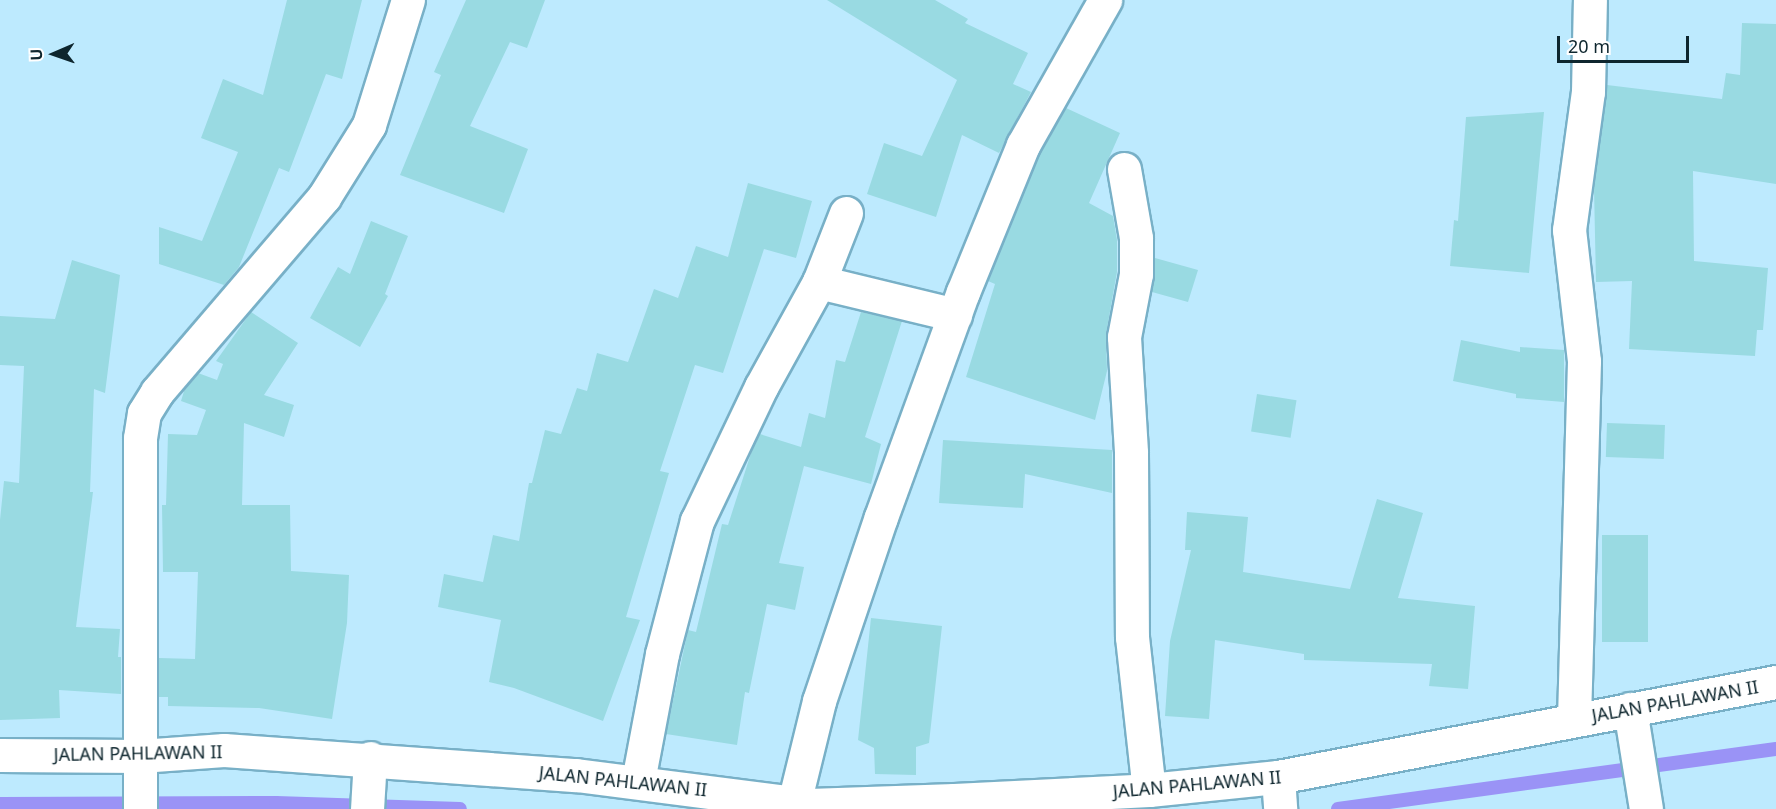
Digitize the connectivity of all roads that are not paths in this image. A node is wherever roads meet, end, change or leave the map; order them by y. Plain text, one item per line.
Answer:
1 (408, 0) edge
2 (1105, 0) edge
3 (1590, 0) edge
4 (1124, 169) dead end
5 (846, 213) dead end
6 (819, 282) junction
7 (955, 315) junction
8 (1776, 682) edge
9 (1630, 709) junction
10 (1574, 719) junction
11 (0, 755) edge
12 (141, 766) junction
13 (638, 781) junction
14 (369, 783) edge
15 (1279, 789) edge
16 (1149, 790) junction
17 (804, 805) edge
18 (140, 809) edge
19 (1646, 809) edge

1 - 12 street
2 - 7 street
3 - 10 street
4 - 16 street
5 - 6 street
6 - 7 street
6 - 13 street
7 - 17 street
8 - 9 street, JALAN PAHLAWAN II
9 - 10 street, JALAN PAHLAWAN II
9 - 19 street
10 - 15 street, JALAN PAHLAWAN II
11 - 12 street, JALAN PAHLAWAN II
12 - 14 street, JALAN PAHLAWAN II
12 - 18 street
13 - 14 street, JALAN PAHLAWAN II
13 - 17 street, JALAN PAHLAWAN II
15 - 16 street, JALAN PAHLAWAN II
16 - 17 street, JALAN PAHLAWAN II

